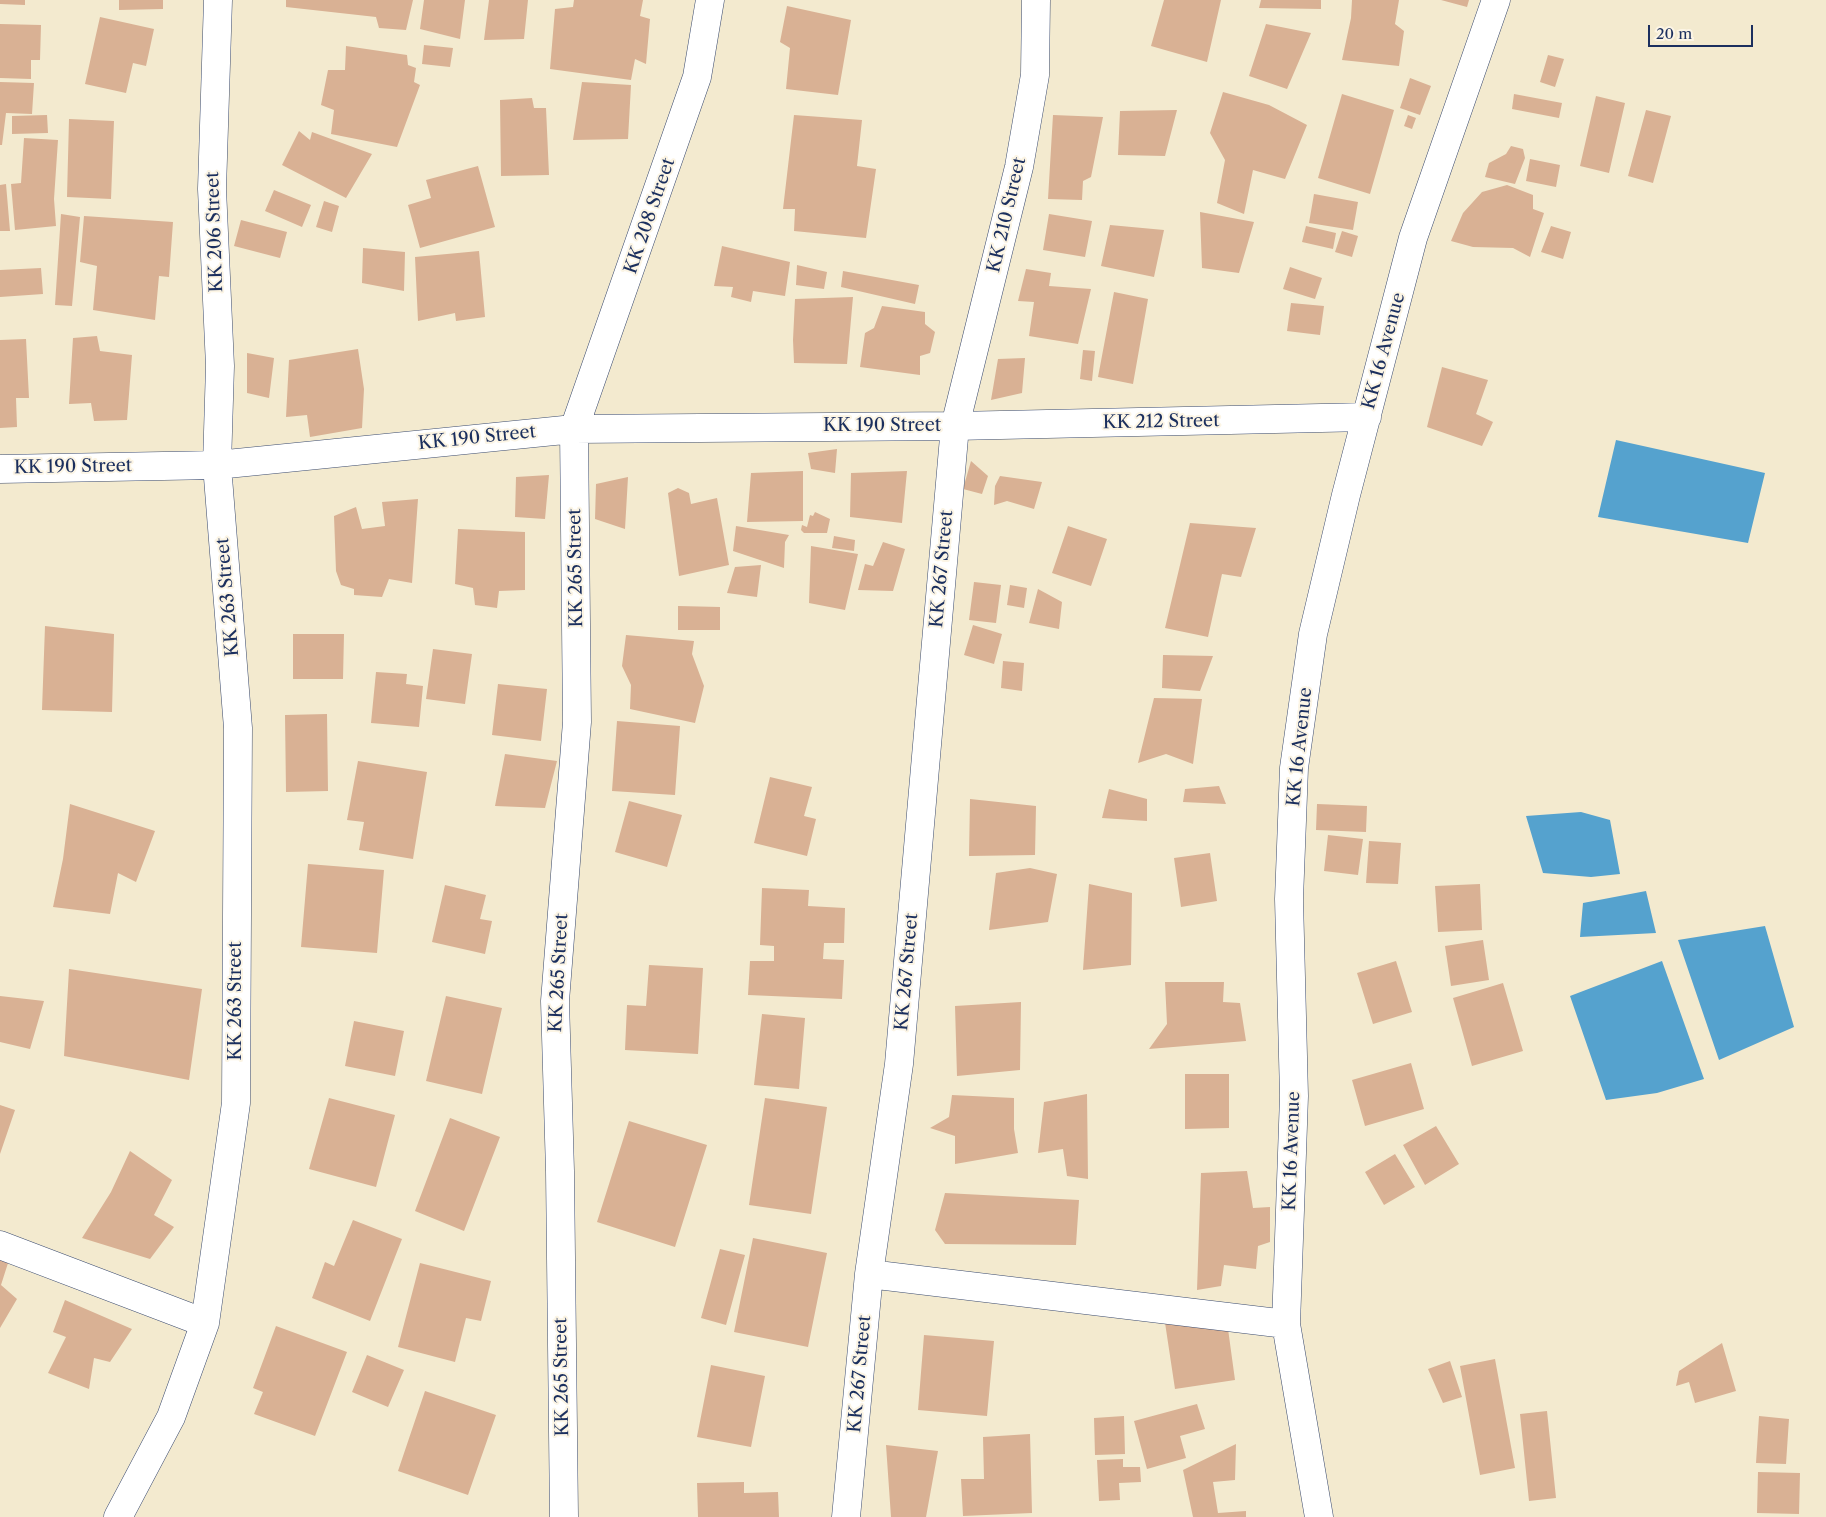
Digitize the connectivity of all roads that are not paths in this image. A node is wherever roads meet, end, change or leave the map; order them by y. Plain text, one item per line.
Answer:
1 (218, 0) edge
2 (710, 0) edge
3 (1036, 0) edge
4 (1496, 0) edge
5 (1367, 418) junction
6 (955, 426) junction
7 (574, 429) junction
8 (217, 464) junction
9 (0, 469) edge
10 (0, 1245) edge
11 (869, 1274) junction
12 (206, 1323) junction
13 (1286, 1324) junction
14 (118, 1517) edge
15 (564, 1517) edge
16 (846, 1517) edge
17 (1319, 1517) edge

1 - 8 street, KK 206 Street
2 - 7 street, KK 208 Street
3 - 6 street, KK 210 Street
4 - 5 street, KK 16 Avenue
5 - 6 street, KK 212 Street
5 - 13 street, KK 16 Avenue
6 - 7 street, KK 190 Street
6 - 11 street, KK 267 Street
7 - 8 street, KK 190 Street
7 - 15 street, KK 265 Street
8 - 9 street, KK 190 Street
8 - 12 street, KK 263 Street
10 - 12 street
11 - 13 street
11 - 16 street, KK 267 Street
12 - 14 street, KK 263 Street
13 - 17 street, KK 16 Avenue

